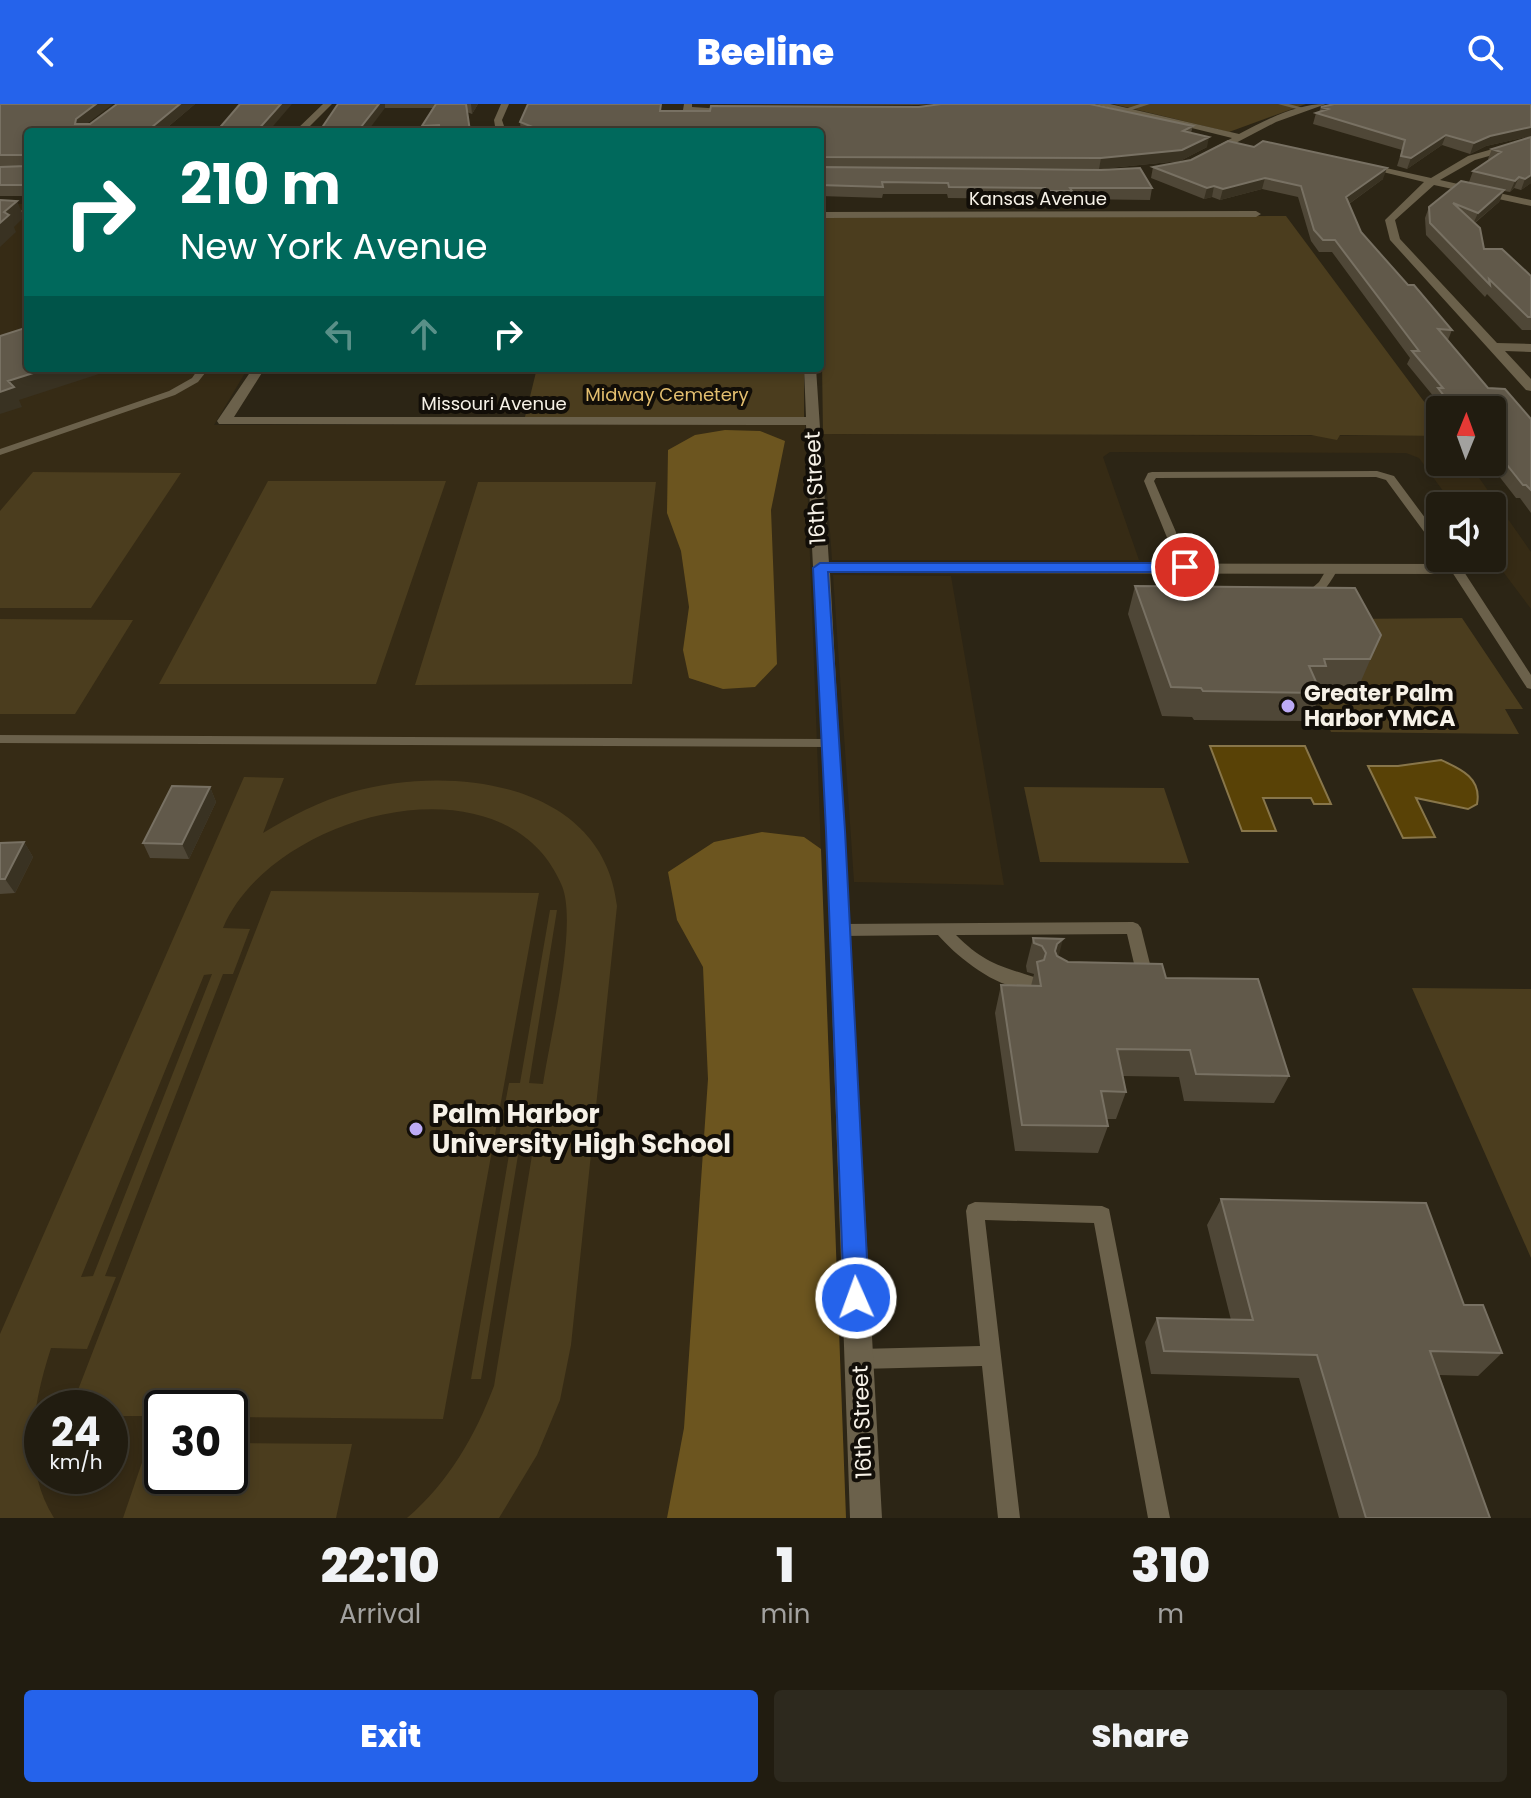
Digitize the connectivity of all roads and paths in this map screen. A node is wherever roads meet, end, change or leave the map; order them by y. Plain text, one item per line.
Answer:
1 (328, 104) edge
2 (505, 104) edge
3 (688, 104) edge
4 (1099, 104) edge
5 (1147, 104) edge
6 (1281, 104) edge
7 (1322, 104) edge
8 (1304, 109) junction
9 (748, 110) edge
10 (1122, 111) junction
11 (303, 128) edge
12 (500, 128) edge
13 (1239, 137) junction
14 (1252, 140) dead end
15 (1531, 141) edge
16 (1197, 160) edge
17 (1346, 162) edge
18 (1429, 180) junction
19 (1531, 203) edge
20 (24, 212) edge
21 (0, 214) edge
22 (1256, 214) dead end
23 (824, 215) edge
24 (1494, 347) junction
25 (1531, 348) edge
26 (201, 372) edge
27 (256, 372) edge
28 (810, 372) edge
29 (1531, 387) edge
30 (811, 421) junction
31 (0, 452) edge
32 (1426, 527) edge
33 (1426, 564) edge
34 (1185, 567) junction
35 (820, 568) junction
36 (1332, 569) junction
37 (1459, 572) edge
38 (1230, 600) edge
39 (1295, 601) edge
40 (1531, 685) edge
41 (0, 739) edge
42 (830, 743) junction
43 (942, 929) junction
44 (840, 930) junction
45 (1131, 977) edge
46 (1028, 982) edge
47 (991, 1356) junction
48 (859, 1359) junction
49 (866, 1518) edge
50 (1009, 1518) edge
51 (1159, 1518) edge

1 - 11 street
2 - 12 street
3 - 9 street
4 - 10 street
5 - 10 lane
6 - 8 lane
7 - 8 street
8 - 13 street
10 - 13 street
13 - 14 street
13 - 16 street
15 - 18 street
17 - 18 street
18 - 19 street
18 - 24 street
20 - 21 lane
22 - 23 street, Kansas Avenue
24 - 25 street
24 - 29 street
26 - 31 lane
27 - 30 street, Missouri Avenue
28 - 30 street, 16th Street
30 - 35 street, 16th Street
32 - 34 lane
33 - 36 street
34 - 35 street
34 - 36 street
34 - 38 lane
35 - 42 street, 16th Street
36 - 39 lane
37 - 40 lane
41 - 42 lane
42 - 44 street, 16th Street
43 - 44 lane
43 - 45 lane
43 - 46 lane
44 - 48 street, 16th Street
47 - 48 lane
47 - 50 lane
47 - 51 lane
48 - 49 street, 16th Street

